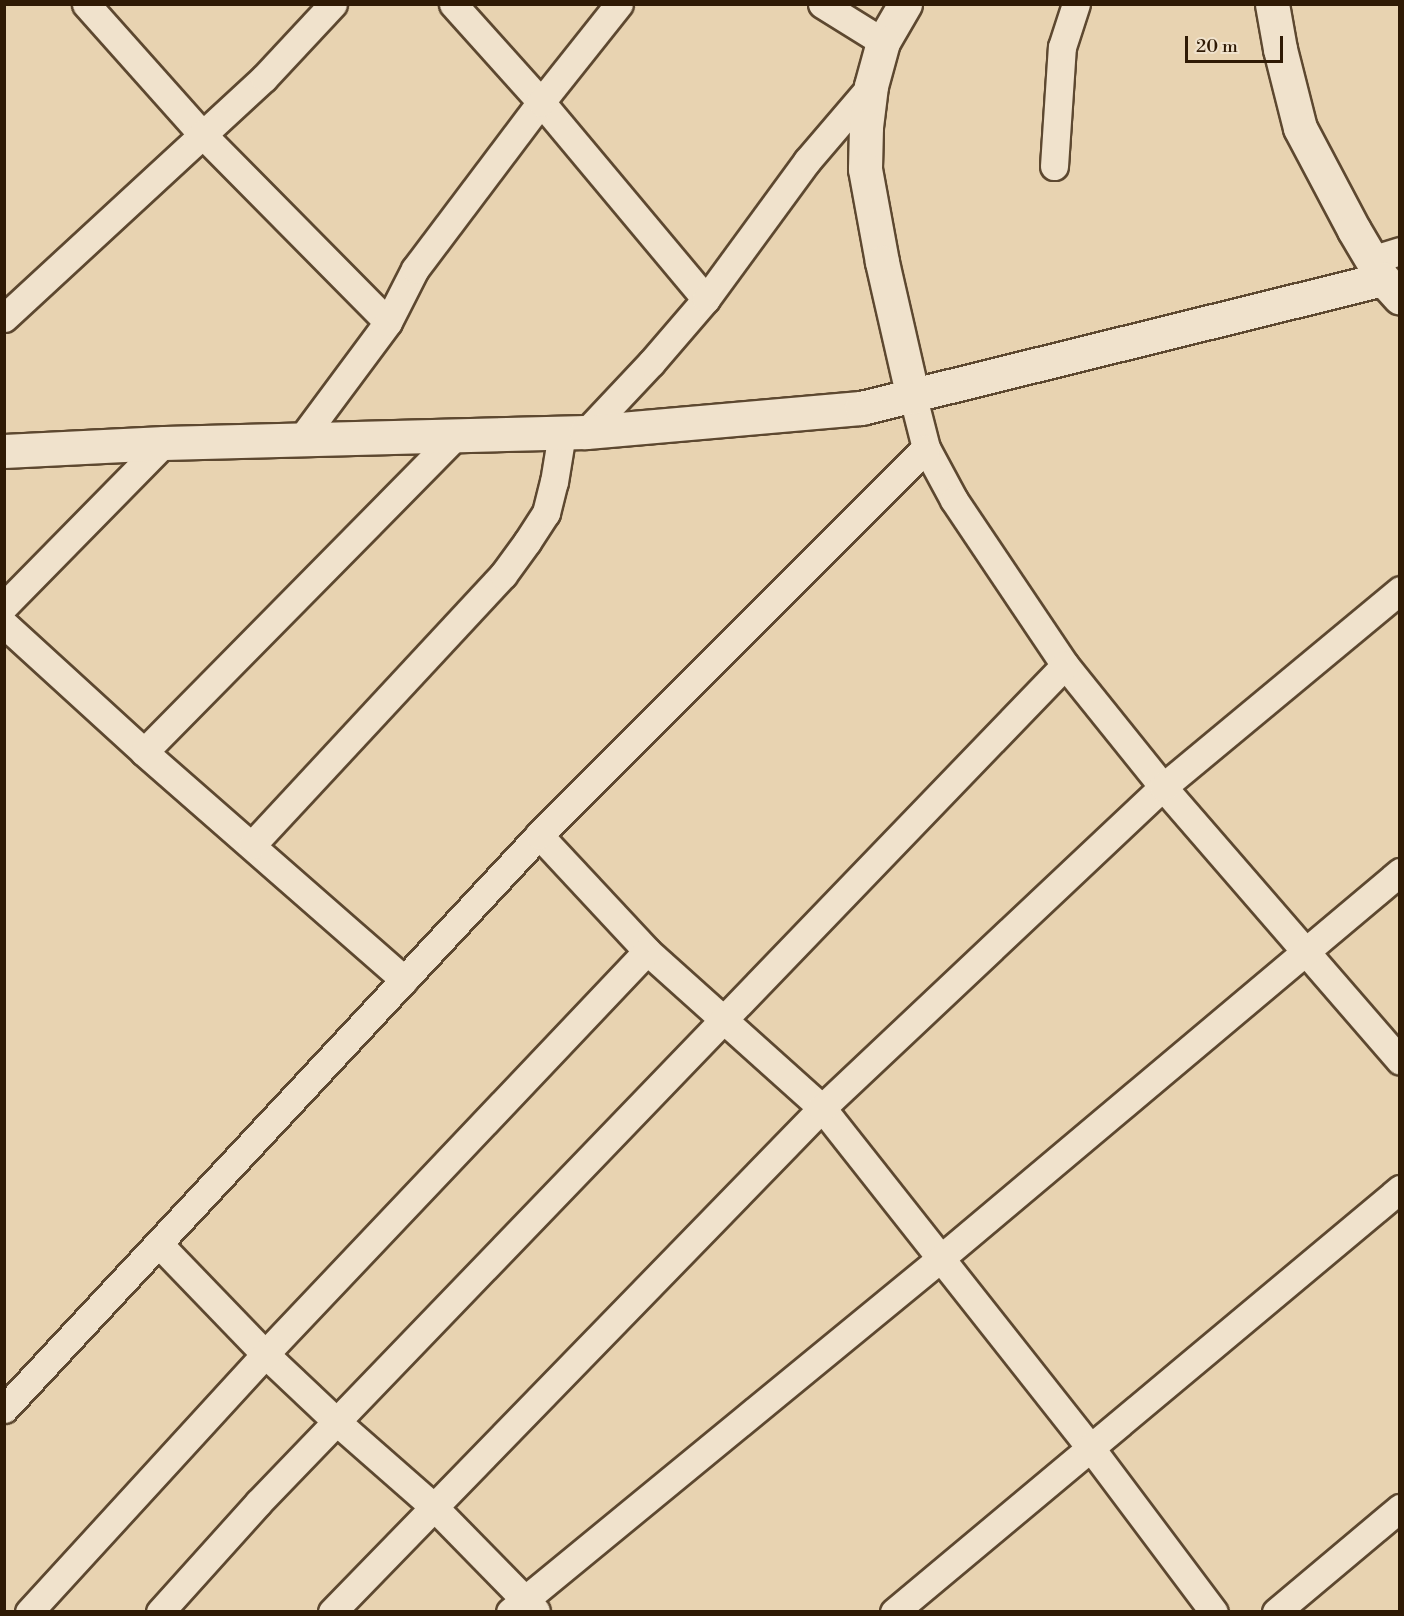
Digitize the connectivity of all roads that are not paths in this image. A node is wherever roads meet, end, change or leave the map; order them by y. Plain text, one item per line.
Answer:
1 (86, 4) edge
2 (333, 4) edge
3 (453, 4) edge
4 (619, 4) edge
5 (822, 4) edge
6 (905, 4) edge
7 (1076, 4) edge
8 (1272, 4) edge
9 (883, 42) junction
10 (872, 86) junction
11 (541, 102) junction
12 (202, 134) junction
13 (1054, 166) dead end
14 (1388, 272) edge
15 (706, 299) junction
16 (4, 318) edge
17 (388, 322) junction
18 (913, 397) junction
19 (574, 433) junction
20 (455, 436) junction
21 (299, 442) junction
22 (164, 443) junction
23 (926, 448) junction
24 (4, 451) edge
25 (1400, 590) edge
26 (4, 606) edge
27 (4, 624) edge
28 (1065, 665) junction
29 (144, 752) junction
30 (1163, 787) junction
31 (539, 835) junction
32 (252, 845) junction
33 (1400, 872) edge
34 (1306, 950) junction
35 (647, 951) junction
36 (404, 980) junction
37 (724, 1018) junction
38 (1400, 1061) edge
39 (822, 1108) junction
40 (1400, 1188) edge
41 (159, 1244) junction
42 (941, 1258) junction
43 (265, 1354) junction
44 (4, 1409) edge
45 (337, 1422) junction
46 (1090, 1447) junction
47 (435, 1508) junction
48 (1400, 1509) edge
49 (524, 1607) edge
50 (28, 1611) edge
51 (160, 1611) edge
52 (332, 1611) edge
53 (894, 1611) edge
54 (1214, 1611) edge
55 (1276, 1611) edge

1 - 12 street
2 - 12 street
3 - 11 street
4 - 11 street
5 - 9 street
6 - 9 street
7 - 13 street
8 - 14 street
9 - 10 street
10 - 15 street
10 - 18 street
11 - 15 street
11 - 17 street
12 - 16 street
12 - 17 street
14 - 18 street
15 - 19 street
17 - 21 street
18 - 19 street
18 - 23 street
19 - 20 street
19 - 32 street
20 - 21 street
20 - 29 street
21 - 22 street
22 - 24 street
22 - 26 street
23 - 28 street
23 - 31 street
25 - 30 street
27 - 29 street
28 - 30 street
28 - 37 street
29 - 32 street
30 - 34 street
30 - 39 street
31 - 35 street
31 - 36 street
32 - 36 street
33 - 34 street
34 - 38 street
34 - 42 street
35 - 37 street
35 - 43 street
36 - 41 street
37 - 39 street
37 - 45 street
39 - 42 street
39 - 47 street
40 - 46 street
41 - 43 street
41 - 44 street
42 - 46 street
42 - 49 street
43 - 45 street
43 - 50 street
45 - 47 street
45 - 51 street
46 - 53 street
46 - 54 street
47 - 49 street
47 - 52 street
48 - 55 street

